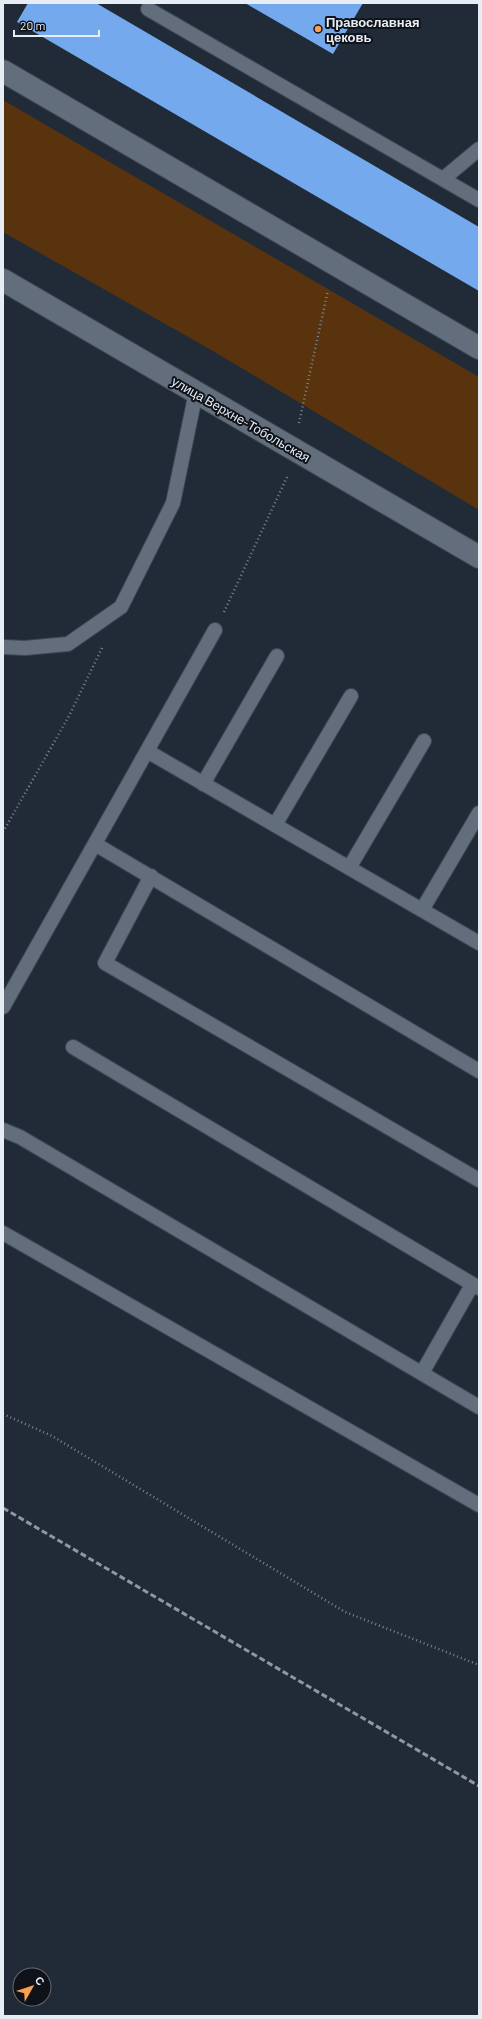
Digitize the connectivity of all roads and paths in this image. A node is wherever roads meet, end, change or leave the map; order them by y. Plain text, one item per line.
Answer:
1 (146, 5) edge
2 (3, 71) edge
3 (479, 149) edge
4 (443, 179) junction
5 (479, 200) edge
6 (3, 280) edge
7 (479, 348) edge
8 (196, 392) junction
9 (479, 557) edge
10 (121, 607) junction
11 (215, 630) dead end
12 (3, 647) edge
13 (277, 656) dead end
14 (351, 696) dead end
15 (424, 741) dead end
16 (147, 751) junction
17 (203, 784) junction
18 (479, 813) edge
19 (275, 825) junction
20 (3, 832) edge
21 (95, 844) junction
22 (350, 868) junction
23 (151, 876) junction
24 (422, 910) junction
25 (479, 943) edge
26 (3, 1007) edge
27 (73, 1047) dead end
28 (479, 1071) edge
29 (3, 1130) edge
30 (479, 1180) edge
31 (3, 1232) edge
32 (476, 1287) edge
33 (422, 1373) junction
34 (479, 1407) edge
35 (3, 1414) edge
36 (479, 1505) edge
37 (479, 1666) edge

1 - 4 lane
2 - 7 street
3 - 4 lane
4 - 5 lane
6 - 8 street, улица Верхне-Тобольская
8 - 9 street, улица Верхне-Тобольская
8 - 10 lane
10 - 12 lane
10 - 20 path
11 - 16 lane
13 - 17 lane
14 - 19 lane
15 - 22 lane
16 - 17 lane
16 - 21 lane
17 - 19 lane
18 - 24 lane
19 - 22 lane
21 - 23 lane
21 - 26 lane
22 - 24 lane
23 - 28 lane
23 - 30 lane
24 - 25 lane
27 - 32 lane
29 - 33 lane
31 - 36 lane
32 - 33 lane
33 - 34 lane
35 - 37 path

